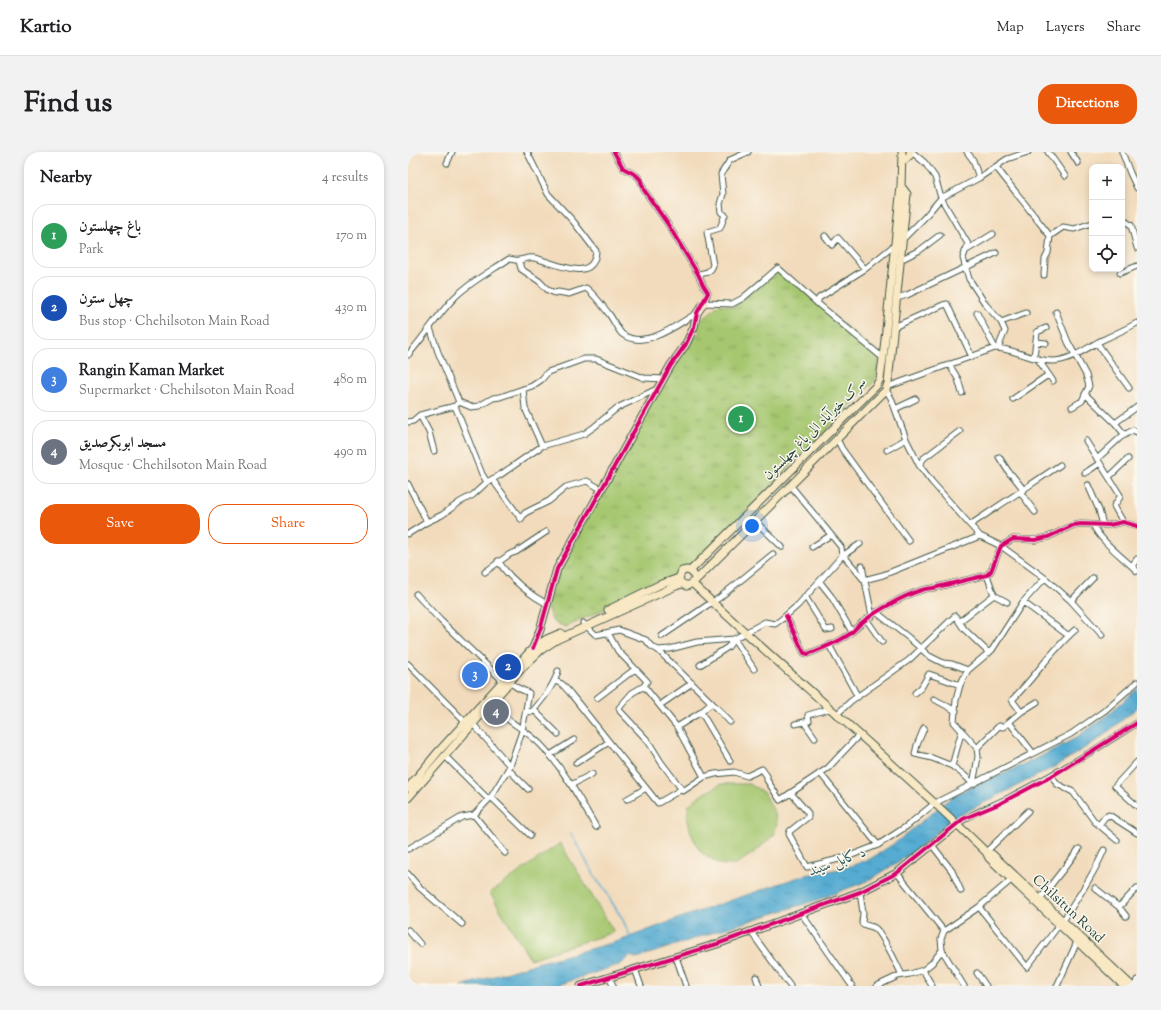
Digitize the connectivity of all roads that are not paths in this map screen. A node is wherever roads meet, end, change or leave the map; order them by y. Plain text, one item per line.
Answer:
1 (452, 152) edge
2 (527, 152) edge
3 (614, 152) edge
4 (748, 152) edge
5 (902, 152) edge
6 (911, 152) edge
7 (967, 152) edge
8 (1028, 152) edge
9 (1048, 152) edge
10 (1071, 152) edge
11 (1122, 152) edge
12 (902, 162) junction
13 (447, 163) dead end
14 (1078, 163) dead end
15 (996, 167) junction
16 (1064, 176) dead end
17 (979, 178) junction
18 (901, 186) junction
19 (1137, 188) edge
20 (941, 198) junction
21 (1125, 221) edge
22 (1137, 222) edge
23 (1089, 224) edge
24 (1131, 225) junction
25 (993, 234) dead end
26 (940, 235) dead end
27 (824, 236) dead end
28 (1050, 236) junction
29 (902, 240) junction
30 (894, 244) junction
31 (1137, 248) edge
32 (965, 251) junction
33 (996, 253) dead end
34 (518, 261) junction
35 (897, 261) junction
36 (1137, 266) edge
37 (966, 267) junction
38 (865, 269) junction
39 (698, 274) junction
40 (1120, 274) dead end
41 (1044, 275) dead end
42 (897, 298) junction
43 (704, 303) junction
44 (816, 303) junction
45 (1056, 312) dead end
46 (697, 313) junction
47 (976, 313) dead end
48 (1026, 313) dead end
49 (1001, 322) junction
50 (1137, 323) edge
51 (894, 327) junction
52 (430, 328) junction
53 (1046, 328) dead end
54 (1036, 342) junction
55 (1046, 343) dead end
56 (1097, 343) junction
57 (997, 348) junction
58 (1075, 355) junction
59 (408, 356) edge
60 (972, 357) junction
61 (884, 358) junction
62 (1036, 358) junction
63 (949, 364) junction
64 (1048, 375) junction
65 (664, 379) junction
66 (1053, 380) dead end
67 (658, 388) junction
68 (1129, 388) dead end
69 (523, 389) junction
70 (887, 389) junction
71 (962, 393) dead end
72 (1085, 394) junction
73 (916, 399) dead end
74 (1013, 399) dead end
75 (457, 404) junction
76 (1072, 407) dead end
77 (1137, 407) edge
78 (895, 409) junction
79 (420, 415) junction
80 (408, 422) edge
81 (1115, 423) junction
82 (960, 431) dead end
83 (1137, 432) edge
84 (1125, 435) junction
85 (837, 439) junction
86 (906, 439) junction
87 (1086, 441) dead end
88 (542, 446) junction
89 (887, 450) dead end
90 (434, 451) dead end
91 (999, 457) dead end
92 (1128, 459) dead end
93 (1099, 461) junction
94 (919, 465) junction
95 (1060, 465) dead end
96 (1085, 473) dead end
97 (1109, 477) junction
98 (489, 481) junction
99 (408, 484) edge
100 (1088, 484) dead end
101 (791, 486) junction
102 (601, 489) junction
103 (1022, 491) junction
104 (1035, 512) dead end
105 (755, 521) junction
106 (427, 522) junction
107 (1124, 522) junction
108 (1093, 525) junction
109 (1103, 525) junction
110 (970, 526) junction
111 (1137, 526) edge
112 (546, 532) dead end
113 (408, 534) edge
114 (830, 535) junction
115 (980, 536) junction
116 (909, 541) dead end
117 (860, 544) dead end
118 (1001, 546) junction
119 (782, 547) dead end
120 (812, 547) dead end
121 (773, 554) dead end
122 (842, 556) junction
123 (1137, 558) edge
124 (498, 562) junction
125 (862, 566) dead end
126 (1132, 566) junction
127 (690, 571) junction
128 (1137, 571) edge
129 (485, 572) dead end
130 (987, 575) junction
131 (1045, 578) junction
132 (1093, 578) dead end
133 (864, 580) junction
134 (681, 581) junction
135 (694, 581) junction
136 (820, 582) junction
137 (416, 594) dead end
138 (994, 595) junction
139 (806, 596) junction
140 (1071, 601) junction
141 (712, 602) junction
142 (1007, 602) dead end
143 (1023, 602) junction
144 (547, 604) junction
145 (874, 614) junction
146 (786, 616) junction
147 (866, 619) junction
148 (960, 621) junction
149 (584, 624) junction
150 (832, 629) dead end
151 (540, 630) junction
152 (1075, 630) dead end
153 (852, 632) junction
154 (608, 633) junction
155 (746, 633) junction
156 (1102, 635) dead end
157 (662, 636) dead end
158 (1069, 636) junction
159 (547, 639) junction
160 (734, 639) junction
161 (882, 642) dead end
162 (829, 645) junction
163 (533, 648) junction
164 (921, 648) junction
165 (658, 650) junction
166 (989, 653) junction
167 (408, 664) edge
168 (700, 665) dead end
169 (635, 669) junction
170 (754, 669) dead end
171 (968, 670) junction
172 (558, 671) dead end
173 (506, 681) junction
174 (555, 681) junction
175 (1137, 682) edge
176 (692, 683) junction
177 (960, 685) junction
178 (644, 686) junction
179 (915, 693) dead end
180 (858, 697) junction
181 (597, 698) dead end
182 (934, 699) dead end
183 (1037, 702) dead end
184 (663, 703) dead end
185 (712, 703) junction
186 (829, 709) junction
187 (534, 710) junction
188 (956, 710) junction
189 (527, 711) junction
190 (701, 712) junction
191 (1021, 712) junction
192 (836, 715) junction
193 (503, 716) dead end
194 (730, 722) dead end
195 (804, 722) junction
196 (1008, 722) junction
197 (1137, 722) edge
198 (469, 723) junction
199 (795, 724) dead end
200 (677, 727) junction
201 (924, 728) dead end
202 (962, 730) junction
203 (522, 731) junction
204 (558, 734) dead end
205 (859, 736) junction
206 (815, 738) dead end
207 (574, 740) dead end
208 (609, 742) junction
209 (977, 748) junction
210 (1033, 753) junction
211 (550, 755) junction
212 (445, 756) junction
213 (730, 762) dead end
214 (1137, 762) edge
215 (576, 763) dead end
216 (952, 766) junction
217 (509, 767) junction
218 (820, 773) junction
219 (592, 774) dead end
220 (1052, 776) junction
221 (704, 777) junction
222 (973, 784) junction
223 (571, 785) junction
224 (408, 788) edge
225 (646, 788) junction
226 (528, 789) dead end
227 (682, 789) junction
228 (791, 793) junction
229 (408, 798) edge
230 (490, 798) junction
231 (627, 799) dead end
232 (937, 804) junction
233 (1137, 806) edge
234 (1028, 811) dead end
235 (474, 815) junction
236 (956, 822) junction
237 (1099, 825) junction
238 (596, 827) dead end
239 (1137, 833) edge
240 (530, 835) dead end
241 (1117, 840) dead end
242 (878, 845) junction
243 (932, 845) junction
244 (408, 849) edge
245 (1079, 849) dead end
246 (1104, 850) dead end
247 (986, 852) junction
248 (505, 853) dead end
249 (897, 873) junction
250 (408, 874) edge
251 (1011, 880) junction
252 (1095, 888) dead end
253 (1137, 888) edge
254 (961, 891) dead end
255 (860, 892) junction
256 (1040, 899) junction
257 (979, 907) junction
258 (1119, 907) junction
259 (801, 913) junction
260 (1126, 916) dead end
261 (1061, 923) junction
262 (462, 924) dead end
263 (408, 930) edge
264 (944, 931) junction
265 (751, 932) junction
266 (1077, 942) junction
267 (420, 944) dead end
268 (942, 950) junction
269 (676, 957) junction
270 (635, 969) junction
271 (923, 970) junction
272 (978, 973) dead end
273 (902, 975) junction
274 (756, 977) dead end
275 (610, 978) junction
276 (1137, 980) edge
277 (581, 986) edge
278 (613, 986) edge
279 (641, 986) edge
280 (686, 986) edge
281 (759, 986) edge
282 (790, 986) edge
283 (852, 986) edge
284 (878, 986) edge
285 (932, 986) edge
286 (964, 986) edge
287 (986, 986) edge
288 (1057, 986) edge
289 (1124, 986) edge
290 (1132, 986) edge
291 (1135, 986) edge

1 - 13 street
2 - 34 street
3 - 39 street
4 - 39 street
5 - 12 main road, سرک خیرآباد الی باغ چهلستون
6 - 12 main road
6 - 20 street
7 - 17 street
8 - 15 street
9 - 16 street
10 - 14 street
11 - 19 street
12 - 18 main road, سرک خیرآباد الی باغ چهلستون
15 - 17 street
15 - 28 street
17 - 20 street
18 - 29 main road
18 - 30 main road, سرک خیرآباد الی باغ چهلستون
20 - 29 street
20 - 32 street
21 - 24 street
22 - 24 street
23 - 28 street
24 - 31 street
25 - 32 street
26 - 35 street
27 - 38 street
28 - 41 street
29 - 30 street
29 - 35 main road
30 - 35 main road, سرک خیرآباد الی باغ چهلستون
30 - 38 street
32 - 37 street
33 - 37 street
34 - 46 street
34 - 52 street
35 - 42 main road
35 - 61 main road, سرک خیرآباد الی باغ چهلستون
36 - 40 street
37 - 42 street
37 - 49 street
38 - 44 street
39 - 43 street
42 - 51 main road
43 - 44 street
43 - 46 main road
44 - 61 street
45 - 58 street
46 - 65 main road
47 - 57 street
48 - 49 street
49 - 57 street
50 - 56 street
51 - 60 street
51 - 70 main road
52 - 59 street
52 - 75 street
53 - 54 street
54 - 55 street
54 - 62 street
56 - 58 street
56 - 68 street
57 - 60 street
57 - 62 street
58 - 62 street
58 - 72 street
60 - 63 street
61 - 127 main road, سرک خیرآباد الی باغ چهلستون
62 - 64 street
63 - 70 street
63 - 71 street
64 - 66 street
64 - 74 street
65 - 67 main road
65 - 69 street
67 - 88 street
67 - 102 main road
69 - 75 street
69 - 88 street
70 - 78 street
70 - 85 main road
72 - 76 street
72 - 81 street
73 - 78 street
75 - 79 street
75 - 98 street
77 - 81 street
78 - 86 street
79 - 80 street
79 - 90 street
81 - 84 street
82 - 94 street
83 - 84 street
84 - 93 street
85 - 101 main road
85 - 116 street
86 - 89 street
86 - 94 street
87 - 93 street
88 - 98 street
91 - 103 street
92 - 97 street
93 - 96 street
93 - 97 street
94 - 110 street
95 - 103 street
97 - 107 street
98 - 102 street
98 - 106 street
99 - 106 street
100 - 109 street
101 - 105 main road
101 - 114 street
102 - 144 main road
103 - 104 street
103 - 110 street
105 - 119 street
105 - 135 main road
106 - 113 street
107 - 109 street
107 - 111 street
108 - 109 street
108 - 118 street
108 - 126 street
110 - 115 street
112 - 124 street
114 - 120 street
114 - 122 street
115 - 118 street
115 - 133 street
117 - 122 street
118 - 130 street
118 - 131 street
121 - 141 street
122 - 133 street
122 - 136 street
123 - 126 street
124 - 129 street
124 - 144 street
125 - 133 street
126 - 128 street
127 - 134 main road
127 - 135 main road
130 - 138 street
130 - 145 street
131 - 140 street
131 - 143 street
132 - 140 street
133 - 145 street
134 - 135 main road
134 - 149 main road
135 - 141 main road, Chilsitun Road
136 - 139 street
136 - 153 street
137 - 173 street
138 - 142 street
138 - 148 street
139 - 146 street
139 - 150 street
140 - 156 street
141 - 155 main road, Chilsitun Road
141 - 157 street
143 - 158 street
143 - 166 street
144 - 151 main road
145 - 147 street
145 - 164 street
146 - 155 street
146 - 162 street
147 - 153 street
147 - 161 street
148 - 164 street
148 - 166 street
149 - 154 street
149 - 159 main road
149 - 173 main road
151 - 159 main road
151 - 163 main road
152 - 158 street
153 - 162 street
154 - 165 street
154 - 169 street
155 - 160 street
155 - 186 main road, Chilsitun Road
158 - 191 street
159 - 163 main road
160 - 165 street
160 - 168 street
160 - 170 street
162 - 180 street
163 - 173 main road
164 - 171 street
164 - 180 street
165 - 176 street
166 - 171 street
167 - 198 street
169 - 178 street
169 - 181 street
171 - 177 street
172 - 174 street
173 - 189 street
173 - 198 main road
174 - 187 street
174 - 208 street
175 - 210 street
176 - 184 street
176 - 185 street
177 - 179 street
177 - 188 street
178 - 200 street
178 - 227 street
180 - 192 street
182 - 188 street
183 - 191 street
185 - 190 street
185 - 194 street
186 - 192 main road, Chilsitun Road
186 - 195 street
187 - 189 street
187 - 204 street
188 - 202 street
189 - 203 street
190 - 200 street
190 - 213 street
191 - 196 street
192 - 205 main road, Chilsitun Road
193 - 203 street
195 - 199 street
195 - 206 street
196 - 209 street
196 - 210 street
197 - 220 street
198 - 212 main road
198 - 217 street
198 - 224 main road
200 - 221 street
201 - 216 street
202 - 209 street
202 - 216 street
203 - 211 street
203 - 217 street
205 - 218 street
205 - 232 main road, Chilsitun Road
207 - 211 street
208 - 215 street
208 - 225 street
209 - 222 street
210 - 222 street
211 - 223 street
212 - 229 main road
212 - 230 street
214 - 233 street
216 - 222 street
217 - 226 street
217 - 230 street
218 - 228 street
218 - 242 street
219 - 223 street
220 - 236 street
220 - 237 street
221 - 227 street
221 - 228 street
222 - 232 street
223 - 238 street
225 - 227 street
225 - 231 street
228 - 242 street
230 - 235 street
230 - 240 street
232 - 236 main road, Chilsitun Road
232 - 242 street
234 - 247 street
235 - 244 street
235 - 248 street
236 - 243 main road
236 - 247 main road, Chilsitun Road
237 - 239 street
237 - 241 street
243 - 249 main road
243 - 254 street
245 - 256 street
246 - 261 street
247 - 251 main road, Chilsitun Road
247 - 256 main road, Chilsitun Road
249 - 255 main road
249 - 264 street
250 - 262 street
251 - 257 street
251 - 261 main road, Chilsitun Road
252 - 258 street
253 - 258 street
255 - 259 main road
255 - 273 street
256 - 261 main road, Chilsitun Road
257 - 261 street
257 - 264 street
258 - 260 street
259 - 265 main road
259 - 283 street
261 - 266 main road, Chilsitun Road
261 - 290 main road, Chilsitun Road
263 - 267 street
264 - 268 street
265 - 269 main road
265 - 282 street
266 - 288 street
266 - 289 main road, Chilsitun Road
268 - 271 street
268 - 286 street
269 - 270 main road
269 - 280 street
270 - 275 main road
270 - 279 street
271 - 273 street
271 - 285 street
272 - 287 street
273 - 284 street
274 - 281 street
275 - 277 main road
275 - 278 street
276 - 291 street

